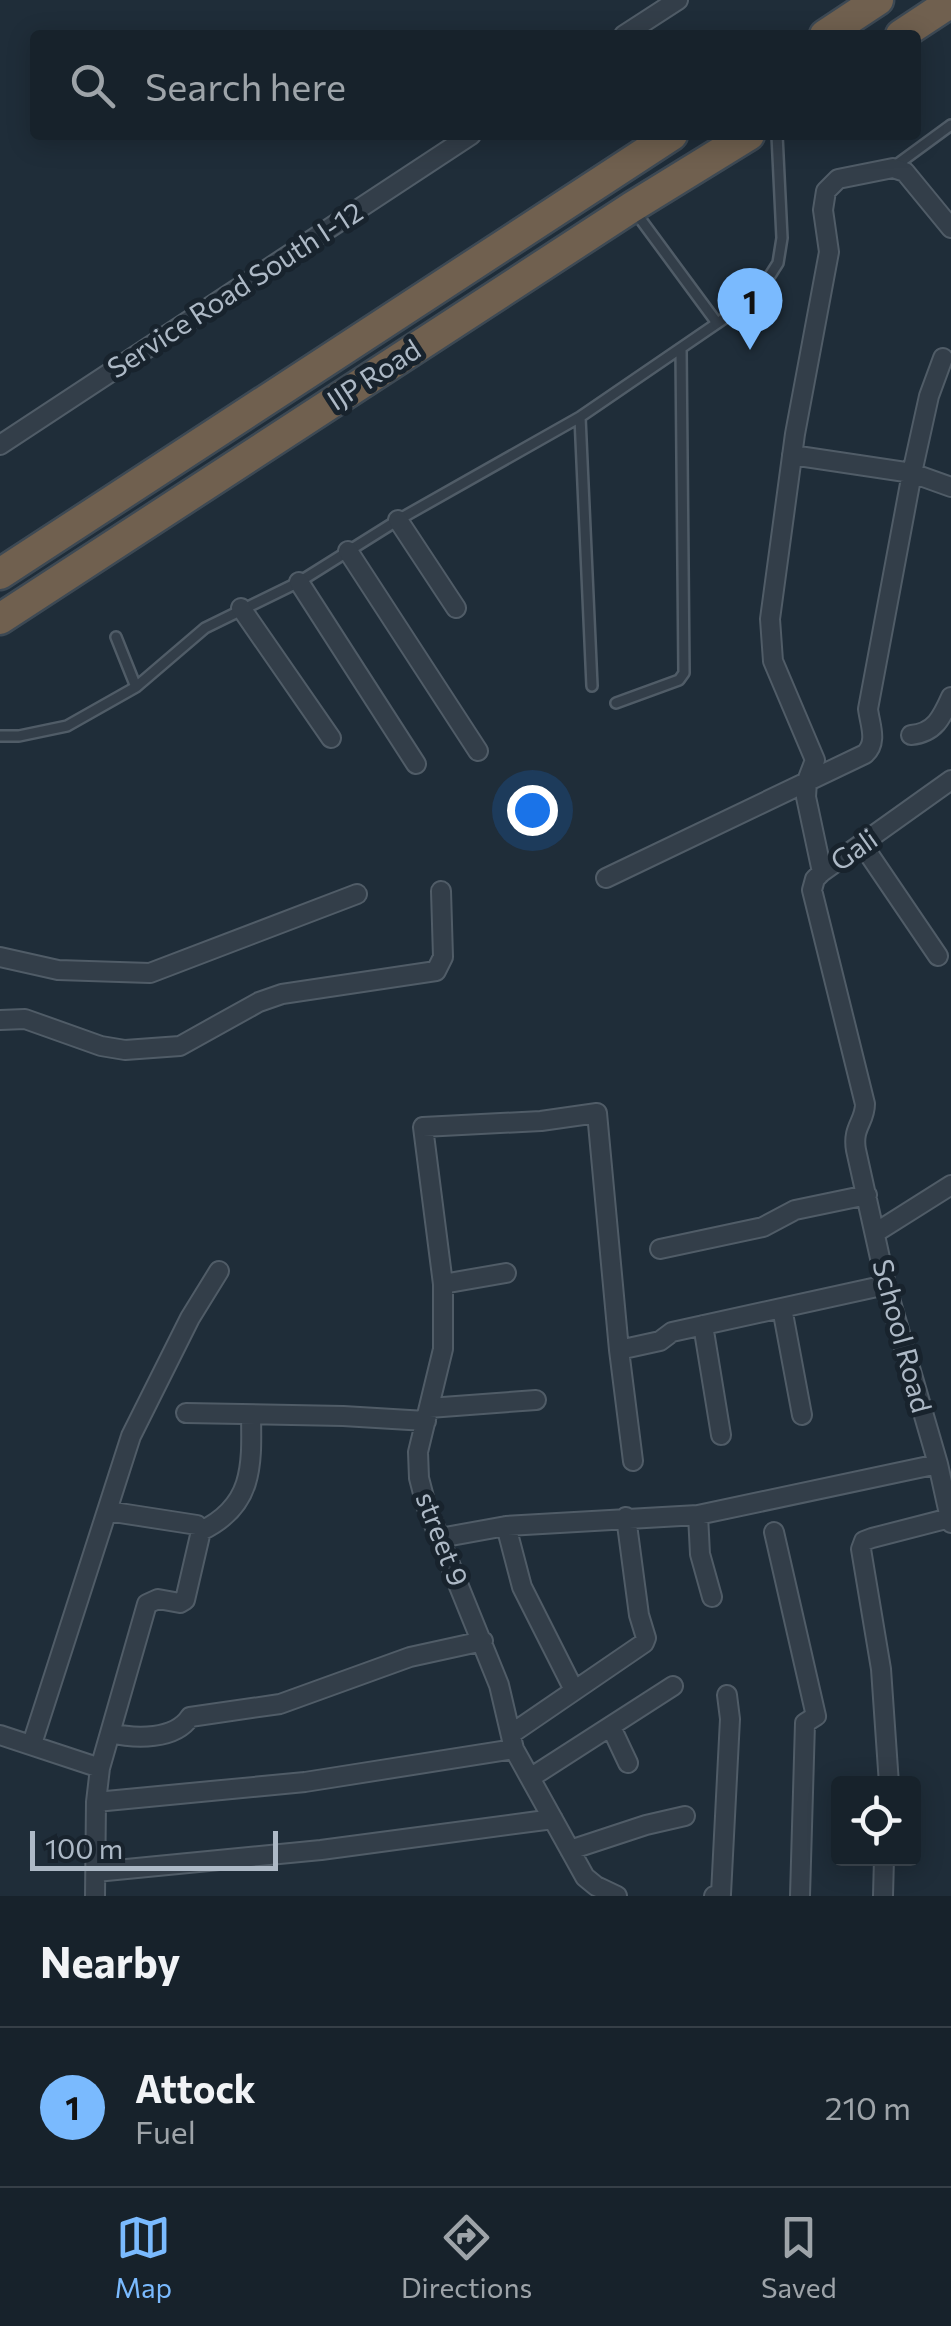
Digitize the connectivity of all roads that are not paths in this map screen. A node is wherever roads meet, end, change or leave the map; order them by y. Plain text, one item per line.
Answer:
1 (678, 0) edge
2 (878, 0) edge
3 (951, 2) edge
4 (632, 30) edge
5 (832, 30) edge
6 (909, 30) edge
7 (951, 125) edge
8 (463, 140) edge
9 (664, 140) edge
10 (741, 140) edge
11 (778, 140) edge
12 (893, 168) junction
13 (632, 207) junction
14 (951, 228) edge
15 (716, 323) junction
16 (682, 348) junction
17 (943, 358) dead end
18 (580, 417) junction
19 (0, 445) edge
20 (792, 455) junction
21 (912, 473) junction
22 (951, 487) edge
23 (398, 520) junction
24 (348, 552) junction
25 (0, 574) edge
26 (299, 582) junction
27 (241, 608) junction
28 (456, 608) dead end
29 (0, 619) edge
30 (116, 637) dead end
31 (592, 686) dead end
32 (136, 687) junction
33 (951, 697) edge
34 (616, 703) dead end
35 (911, 735) dead end
36 (0, 736) edge
37 (330, 738) dead end
38 (478, 751) dead end
39 (416, 764) dead end
40 (951, 780) edge
41 (806, 781) junction
42 (862, 844) junction
43 (822, 872) junction
44 (606, 878) dead end
45 (442, 891) dead end
46 (357, 894) dead end
47 (938, 956) dead end
48 (0, 957) edge
49 (0, 1020) edge
50 (856, 1150) joint
51 (951, 1185) edge
52 (866, 1195) junction
53 (875, 1233) junction
54 (660, 1249) dead end
55 (219, 1271) dead end
56 (506, 1274) dead end
57 (443, 1284) junction
58 (886, 1286) junction
59 (782, 1308) junction
60 (703, 1325) junction
61 (618, 1350) junction
62 (536, 1400) dead end
63 (186, 1414) dead end
64 (427, 1414) junction
65 (802, 1415) dead end
66 (251, 1416) junction
67 (721, 1435) dead end
68 (633, 1461) dead end
69 (938, 1464) junction
70 (107, 1511) junction
71 (698, 1514) junction
72 (626, 1518) junction
73 (950, 1520) edge
74 (506, 1526) junction
75 (201, 1530) junction
76 (774, 1532) dead end
77 (440, 1538) junction
78 (712, 1596) dead end
79 (483, 1641) junction
80 (673, 1686) dead end
81 (574, 1690) junction
82 (728, 1696) dead end
83 (611, 1727) junction
84 (110, 1733) junction
85 (0, 1735) edge
86 (512, 1741) junction
87 (32, 1744) junction
88 (628, 1763) dead end
89 (100, 1768) junction
90 (888, 1776) edge
91 (530, 1778) junction
92 (96, 1802) junction
93 (685, 1816) dead end
94 (553, 1819) junction
95 (570, 1850) junction
96 (884, 1866) edge
97 (96, 1872) junction
98 (95, 1896) edge
99 (617, 1896) edge
100 (714, 1896) edge
101 (800, 1896) edge
102 (883, 1896) edge

1 - 4 street
2 - 5 highway
3 - 6 highway
7 - 12 lane
8 - 19 street, Service Road South I-12
9 - 25 highway, IJP Road
10 - 13 highway, IJP Road
11 - 15 lane
12 - 14 street
12 - 20 street
13 - 15 lane
13 - 29 highway, IJP Road
15 - 16 lane
16 - 18 lane
16 - 34 lane
17 - 21 street
18 - 23 lane
18 - 31 lane
20 - 21 street
20 - 41 street
21 - 22 street
21 - 41 street
23 - 24 lane
23 - 28 street
24 - 26 lane
24 - 38 street
26 - 27 lane
26 - 39 street
27 - 32 lane
27 - 37 street
30 - 32 lane
32 - 36 lane
33 - 35 street
40 - 42 street, Gali
41 - 43 street
41 - 44 street
42 - 43 street, Gali
42 - 47 street
43 - 50 street, Gali
45 - 49 street
46 - 48 street
50 - 52 street, School Road
51 - 53 street
52 - 53 street, School Road
52 - 54 street
53 - 58 street, School Road
55 - 70 street
56 - 57 street
57 - 61 street, street 9
57 - 64 street, street 9
58 - 59 street
58 - 69 street, School Road
59 - 60 street
59 - 65 street
60 - 61 street
60 - 67 street
61 - 68 street
62 - 64 street
63 - 66 street
64 - 66 street
64 - 77 street, street 9
66 - 75 street
69 - 71 street
69 - 73 street, School Road
70 - 75 street
70 - 87 street
71 - 72 street
71 - 78 street
72 - 74 street
72 - 81 street
73 - 90 street
74 - 77 street
74 - 81 street
75 - 84 street
76 - 101 street
77 - 79 street, street 9
79 - 84 street
79 - 86 street, street 9
80 - 83 street
81 - 86 street
82 - 100 street
83 - 88 street
83 - 91 street
84 - 89 street
85 - 87 street
86 - 91 street, street 9
86 - 92 street
87 - 89 street
89 - 92 street
91 - 94 street, street 9
92 - 97 street
93 - 95 street
94 - 95 street, street 9
94 - 97 street
95 - 99 street, street 9
96 - 102 street
97 - 98 street

